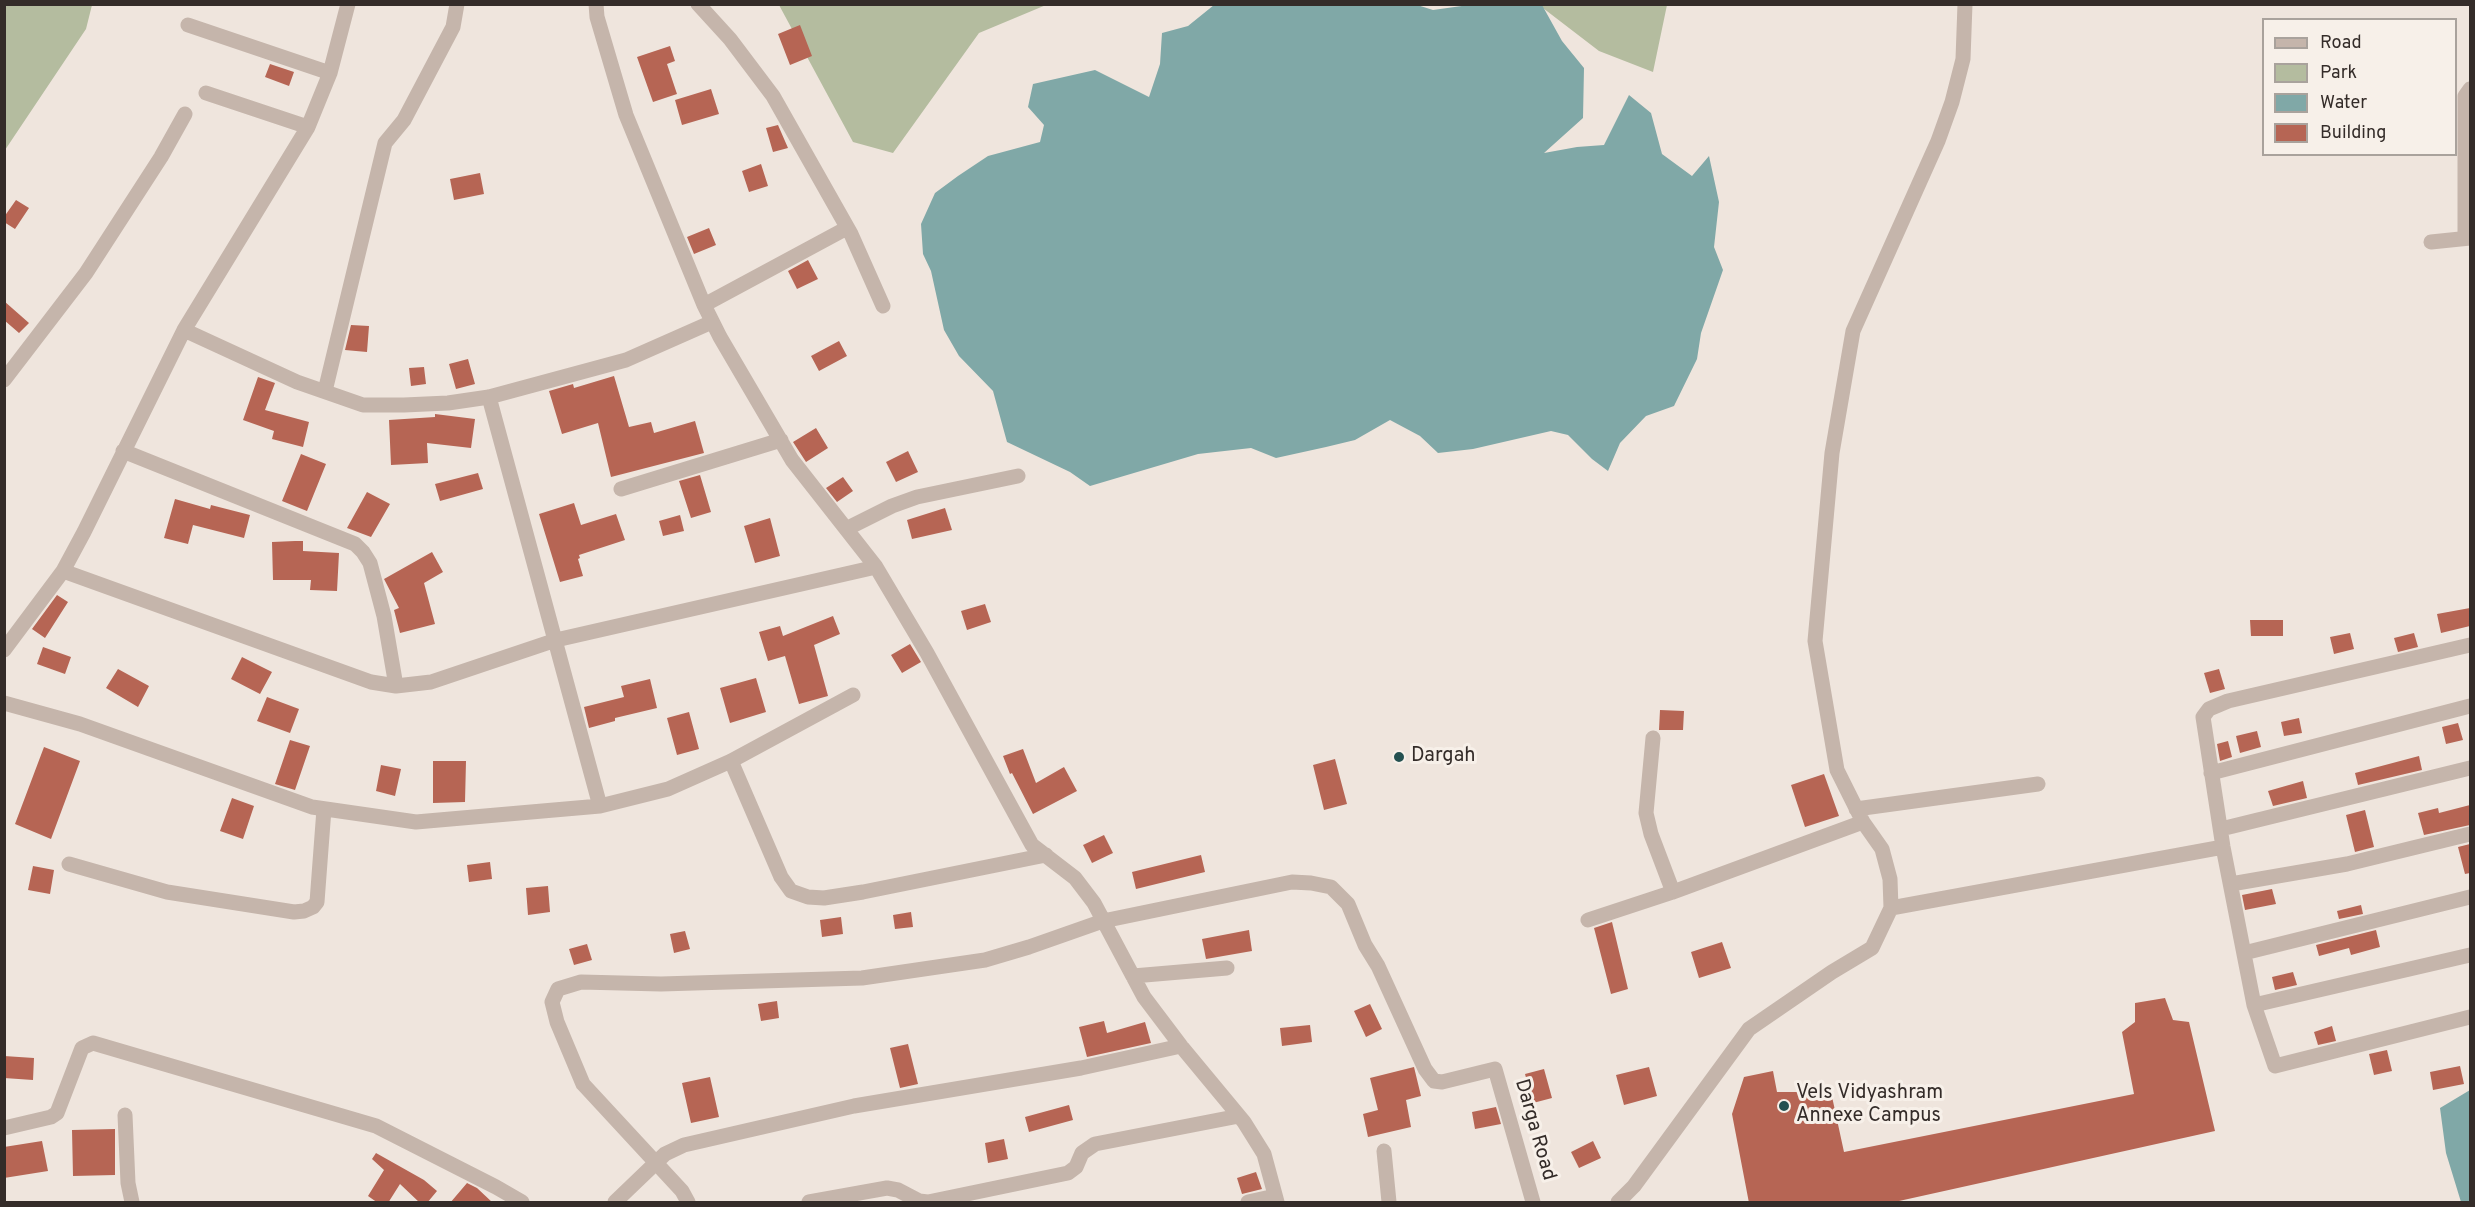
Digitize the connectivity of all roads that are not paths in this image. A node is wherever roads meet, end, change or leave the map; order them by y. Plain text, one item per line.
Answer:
1 (348, 4) edge
2 (457, 4) edge
3 (596, 4) edge
4 (698, 4) edge
5 (1965, 4) edge
6 (188, 25) dead end
7 (330, 73) junction
8 (2470, 89) edge
9 (206, 93) dead end
10 (185, 114) dead end
11 (308, 127) junction
12 (847, 228) junction
13 (2468, 238) edge
14 (2431, 242) dead end
15 (704, 305) junction
16 (883, 306) dead end
17 (712, 322) junction
18 (184, 330) junction
19 (4, 380) edge
20 (325, 391) junction
21 (489, 397) junction
22 (781, 440) junction
23 (123, 451) junction
24 (1018, 476) dead end
25 (621, 489) dead end
26 (846, 529) junction
27 (876, 567) junction
28 (63, 571) junction
29 (556, 640) junction
30 (2470, 645) edge
31 (4, 650) edge
32 (396, 686) junction
33 (853, 695) dead end
34 (4, 703) edge
35 (2470, 706) edge
36 (1653, 738) dead end
37 (731, 761) junction
38 (2470, 768) edge
39 (2211, 773) junction
40 (2038, 784) dead end
41 (600, 806) junction
42 (324, 808) junction
43 (1860, 816) junction
44 (2221, 829) junction
45 (2470, 834) edge
46 (2223, 847) junction
47 (1046, 855) junction
48 (69, 864) dead end
49 (2231, 884) junction
50 (1673, 892) junction
51 (2470, 897) edge
52 (1891, 908) junction
53 (1588, 920) dead end
54 (1103, 921) junction
55 (2244, 952) junction
56 (2470, 955) edge
57 (1227, 968) dead end
58 (1133, 976) junction
59 (2254, 1005) junction
60 (2470, 1017) edge
61 (1181, 1046) junction
62 (125, 1115) dead end
63 (1239, 1116) junction
64 (4, 1128) edge
65 (1384, 1152) dead end
66 (655, 1164) junction
67 (1276, 1199) edge
68 (132, 1203) edge
69 (522, 1203) edge
70 (615, 1203) edge
71 (688, 1203) edge
72 (810, 1203) edge
73 (1248, 1203) edge
74 (1389, 1203) edge
75 (1533, 1203) edge
76 (1618, 1203) edge

1 - 7 street
2 - 20 street
3 - 15 street
4 - 12 street
5 - 43 street
6 - 7 street
7 - 11 street
8 - 13 street
9 - 11 street
10 - 19 street
11 - 18 street
12 - 15 street
12 - 16 street
13 - 14 street
15 - 17 street
17 - 21 street
17 - 22 street
18 - 20 street
18 - 23 street
20 - 21 street
21 - 29 street
22 - 25 street
22 - 26 street
23 - 28 street
23 - 32 street
24 - 26 street
26 - 27 street
27 - 29 street
27 - 47 street
28 - 31 street
28 - 32 street
29 - 32 street
29 - 41 street
30 - 39 street
33 - 37 street
34 - 42 street
35 - 39 street
36 - 50 street
37 - 41 street
37 - 47 street
38 - 44 street
39 - 44 street
40 - 43 street
41 - 42 street
42 - 48 street
43 - 50 street
43 - 52 street
44 - 46 street
45 - 49 street
46 - 49 street
46 - 52 street
47 - 54 street
49 - 55 street
50 - 53 street
51 - 55 street
52 - 76 street
54 - 58 street
54 - 66 street
54 - 75 street, Darga Road
55 - 59 street
56 - 59 street
57 - 58 street
58 - 61 street
59 - 60 street
61 - 63 street
61 - 66 street
62 - 68 street
63 - 67 street
63 - 72 street
64 - 69 street
65 - 74 street
66 - 70 street
66 - 71 street
67 - 73 street

